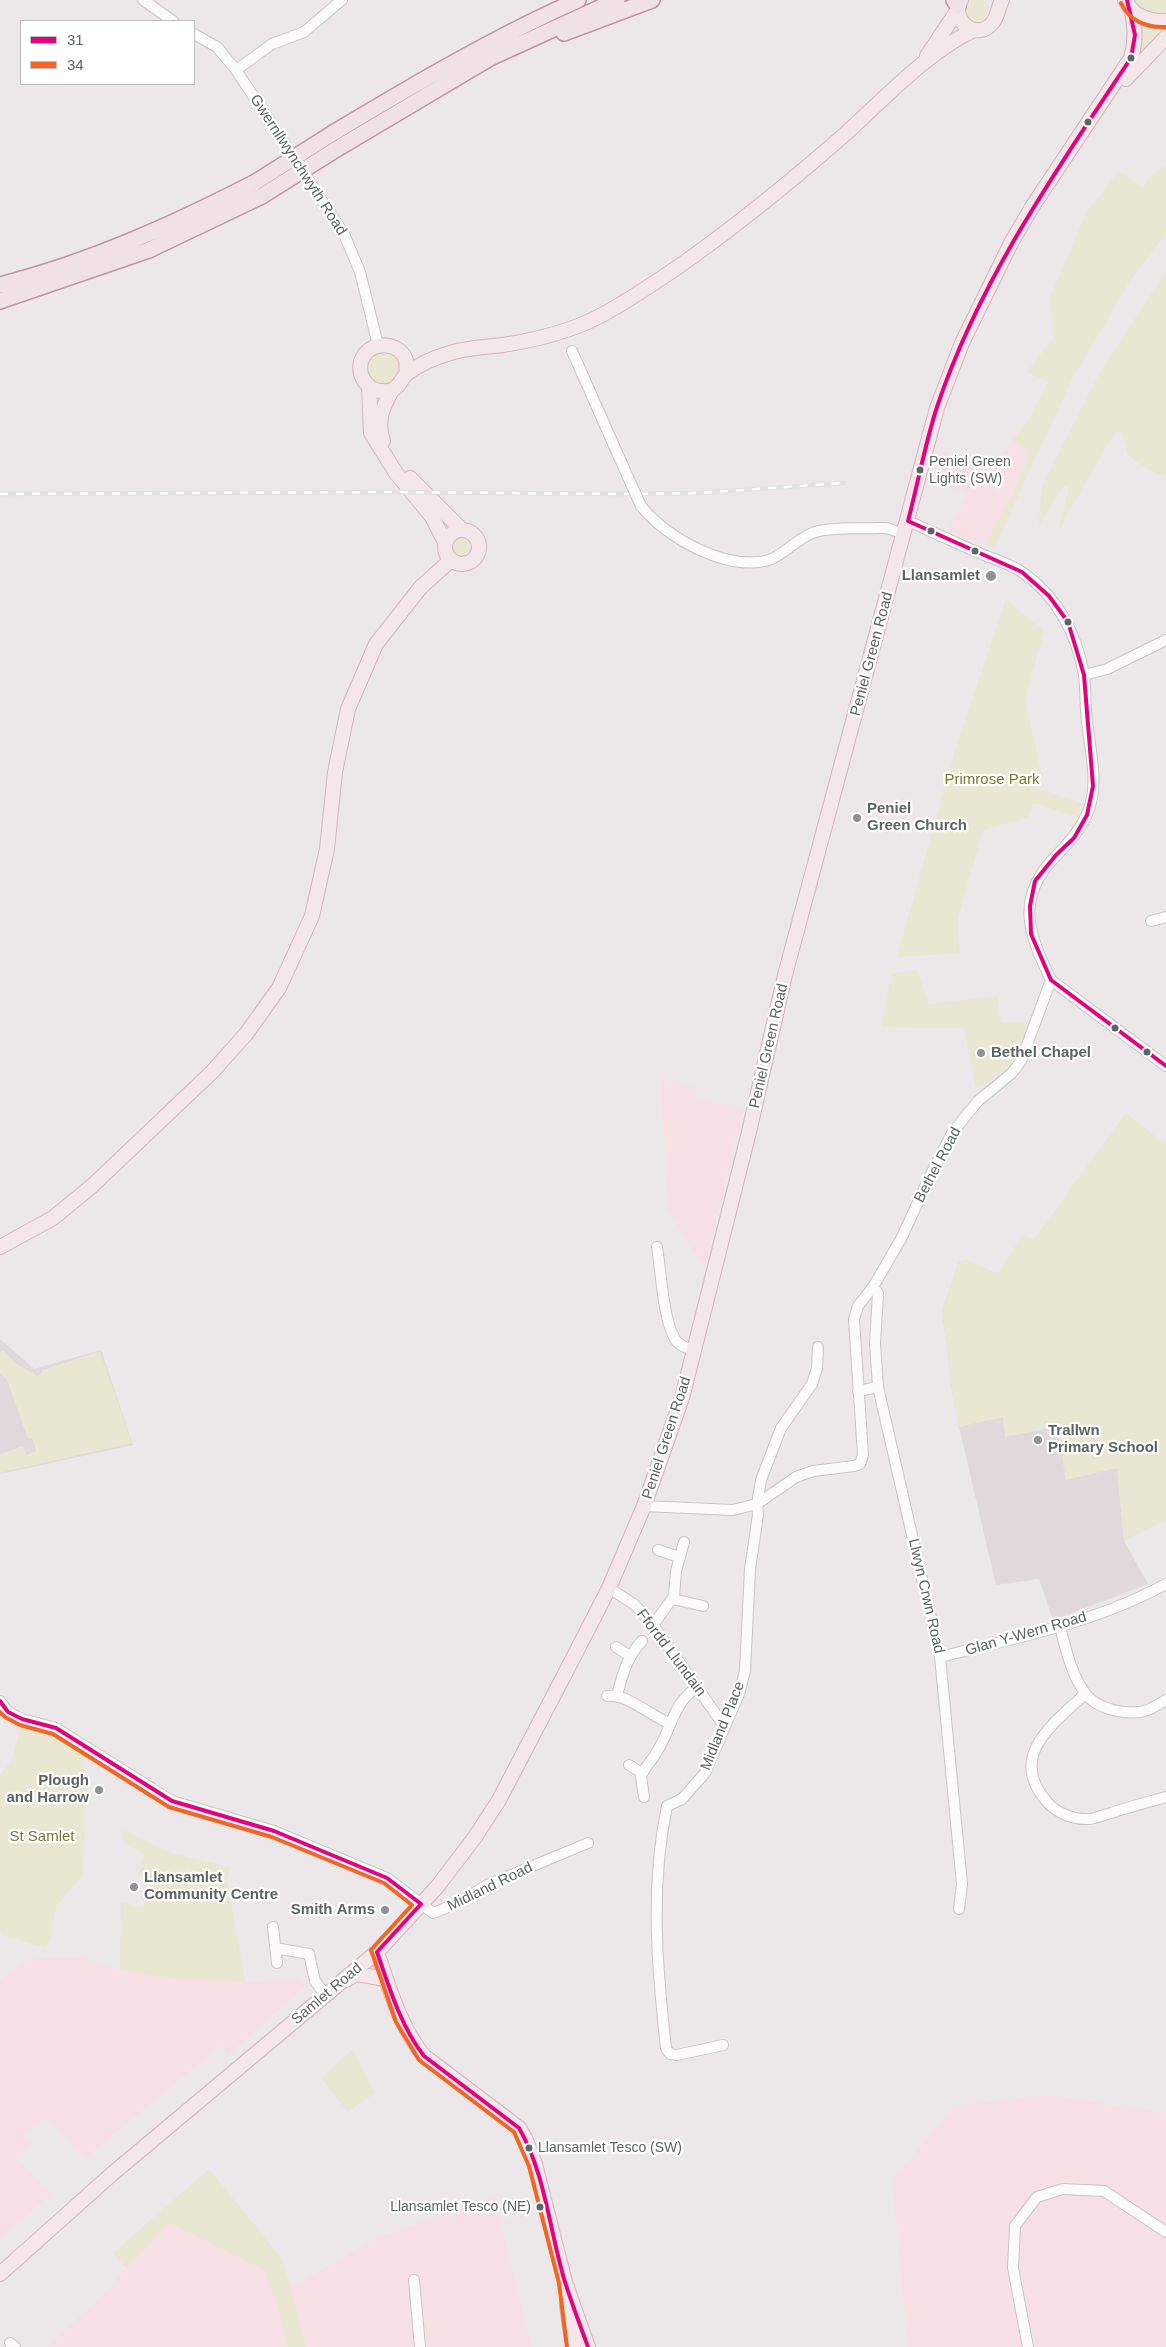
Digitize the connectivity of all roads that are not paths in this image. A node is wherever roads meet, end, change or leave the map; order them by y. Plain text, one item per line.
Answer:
1 (143, 0) edge
2 (342, 0) edge
3 (578, 0) edge
4 (617, 0) edge
5 (652, 0) edge
6 (994, 0) edge
7 (1002, 0) edge
8 (1128, 3) edge
9 (958, 4) edge
10 (996, 16) junction
11 (172, 20) edge
12 (1166, 21) edge
13 (974, 30) junction
14 (195, 35) edge
15 (1166, 37) edge
16 (920, 66) junction
17 (236, 70) junction
18 (406, 107) junction
19 (1097, 109) junction
20 (337, 140) junction
21 (258, 190) junction
22 (0, 285) edge
23 (0, 300) edge
24 (378, 345) junction
25 (572, 351) dead end
26 (407, 373) junction
27 (368, 386) junction
28 (392, 390) junction
29 (906, 527) junction
30 (460, 529) junction
31 (445, 542) junction
32 (451, 560) junction
33 (1166, 640) edge
34 (1084, 676) junction
35 (1166, 916) edge
36 (1151, 921) dead end
37 (1051, 980) junction
38 (1166, 1066) edge
39 (0, 1247) edge
40 (657, 1247) dead end
41 (873, 1287) junction
42 (818, 1347) dead end
43 (695, 1350) junction
44 (878, 1387) junction
45 (858, 1391) junction
46 (757, 1504) junction
47 (644, 1506) junction
48 (684, 1542) dead end
49 (658, 1550) dead end
50 (679, 1557) junction
51 (1166, 1584) edge
52 (608, 1588) junction
53 (672, 1599) junction
54 (703, 1606) dead end
55 (653, 1625) junction
56 (1060, 1627) junction
57 (642, 1641) dead end
58 (616, 1647) dead end
59 (630, 1656) junction
60 (940, 1658) junction
61 (697, 1687) junction
62 (1085, 1694) junction
63 (618, 1695) junction
64 (606, 1696) dead end
65 (0, 1700) edge
66 (1166, 1700) edge
67 (669, 1723) junction
68 (725, 1727) junction
69 (629, 1765) dead end
70 (642, 1773) junction
71 (1166, 1796) edge
72 (644, 1797) dead end
73 (588, 1843) dead end
74 (421, 1904) junction
75 (959, 1909) dead end
76 (272, 1927) dead end
77 (275, 1948) junction
78 (377, 1952) junction
79 (277, 1963) dead end
80 (386, 1979) junction
81 (339, 1983) junction
82 (325, 1995) junction
83 (723, 2045) dead end
84 (1166, 2232) edge
85 (0, 2274) edge
86 (414, 2280) dead end
87 (565, 2282) junction
88 (420, 2347) edge
89 (573, 2347) edge
90 (588, 2347) edge
91 (1028, 2347) edge

1 - 11 street
2 - 17 street
3 - 20 highway
4 - 18 highway
5 - 18 highway
6 - 10 main road
7 - 10 main road
8 - 12 main road
8 - 19 main road, Peniel Green Road
9 - 13 main road
9 - 16 main road
10 - 13 main road
13 - 16 main road
14 - 17 street, Gwernllwynchwyth Road
15 - 19 main road, Peniel Green Road
16 - 26 main road
17 - 24 street, Gwernllwynchwyth Road
18 - 20 highway
19 - 29 main road, Peniel Green Road
20 - 21 highway, bridge
21 - 22 highway
21 - 23 highway
24 - 26 main road
24 - 27 main road
25 - 29 street, bridge
26 - 28 main road
27 - 28 main road
27 - 31 main road
28 - 30 main road
29 - 34 street
29 - 43 main road, Peniel Green Road
30 - 31 main road
30 - 32 main road
31 - 32 main road
32 - 39 main road
33 - 34 street
34 - 37 street
35 - 36 street
37 - 38 street
37 - 41 street, Bethel Road
40 - 43 street
41 - 44 street, Llwyn Crwn Road
41 - 45 street, Bethel Road
42 - 46 street, Midland Place
43 - 47 main road, Peniel Green Road
44 - 45 street
44 - 60 street, Llwyn Crwn Road
45 - 46 street, Bethel Road
46 - 47 street
46 - 68 street, Midland Place
47 - 52 main road, Peniel Green Road
48 - 50 street
49 - 50 street
50 - 53 street
51 - 56 street, Glan Y-Wern Road
52 - 55 street, Ffordd Llundain
52 - 74 main road, Peniel Green Road
53 - 54 street
53 - 55 street
55 - 61 street, Ffordd Llundain
56 - 60 street, Glan Y-Wern Road
56 - 62 street
57 - 59 street
58 - 59 street
59 - 63 street
60 - 75 street, Llwyn Crwn Road
61 - 67 street
61 - 68 street, Ffordd Llundain
62 - 66 street
62 - 71 street
63 - 64 street
63 - 67 street
65 - 74 street
67 - 70 street
68 - 83 street, Midland Place
69 - 70 street
70 - 72 street
73 - 74 street, Midland Road
74 - 78 main road, Peniel Green Road
76 - 77 street
77 - 79 street
77 - 82 street
78 - 80 main road, Samlet Road
78 - 81 main road, Samlet Road
80 - 81 main road
80 - 87 main road, Samlet Road
81 - 82 main road, Samlet Road
82 - 85 main road, Samlet Road
84 - 91 street
86 - 88 street
87 - 89 main road, Samlet Road
87 - 90 main road, Samlet Road

